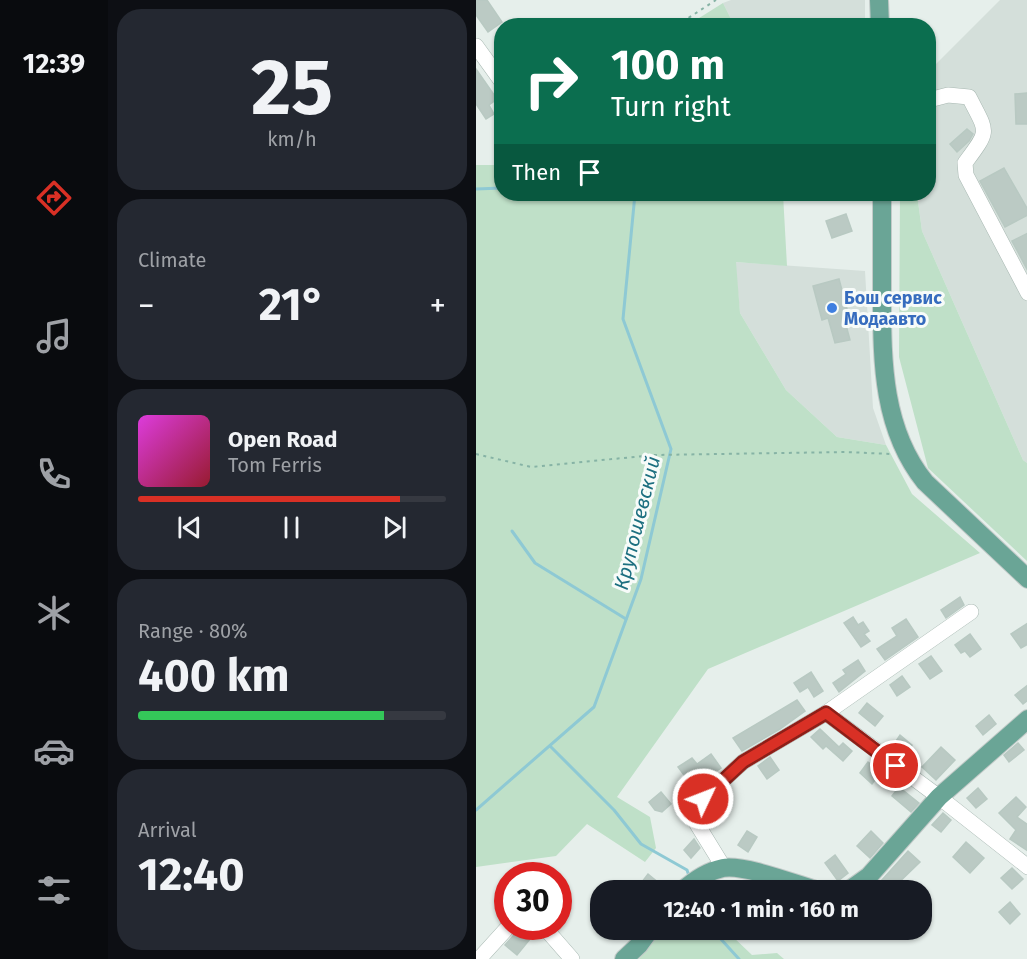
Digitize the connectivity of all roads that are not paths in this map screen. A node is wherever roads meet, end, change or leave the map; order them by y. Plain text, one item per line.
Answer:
1 (879, 0) edge
2 (890, 0) edge
3 (880, 18) edge
4 (890, 18) edge
5 (476, 45) edge
6 (494, 71) edge
7 (936, 98) edge
8 (882, 201) edge
9 (1028, 293) edge
10 (1028, 579) edge
11 (971, 612) dead end
12 (826, 713) junction
13 (1028, 719) edge
14 (939, 797) junction
15 (1028, 867) edge
16 (724, 868) junction
17 (695, 880) edge
18 (781, 880) edge
19 (863, 880) edge
20 (496, 940) edge
21 (555, 940) edge
22 (643, 940) edge
23 (479, 959) edge
24 (572, 959) edge
25 (624, 959) edge

1 - 3 main road
2 - 4 main road
5 - 6 street
7 - 9 street
8 - 10 main road
11 - 12 street
12 - 14 street
12 - 16 street
13 - 14 main road
14 - 15 street
14 - 19 main road
16 - 17 main road
16 - 18 main road
20 - 23 street
21 - 24 street
22 - 25 main road

